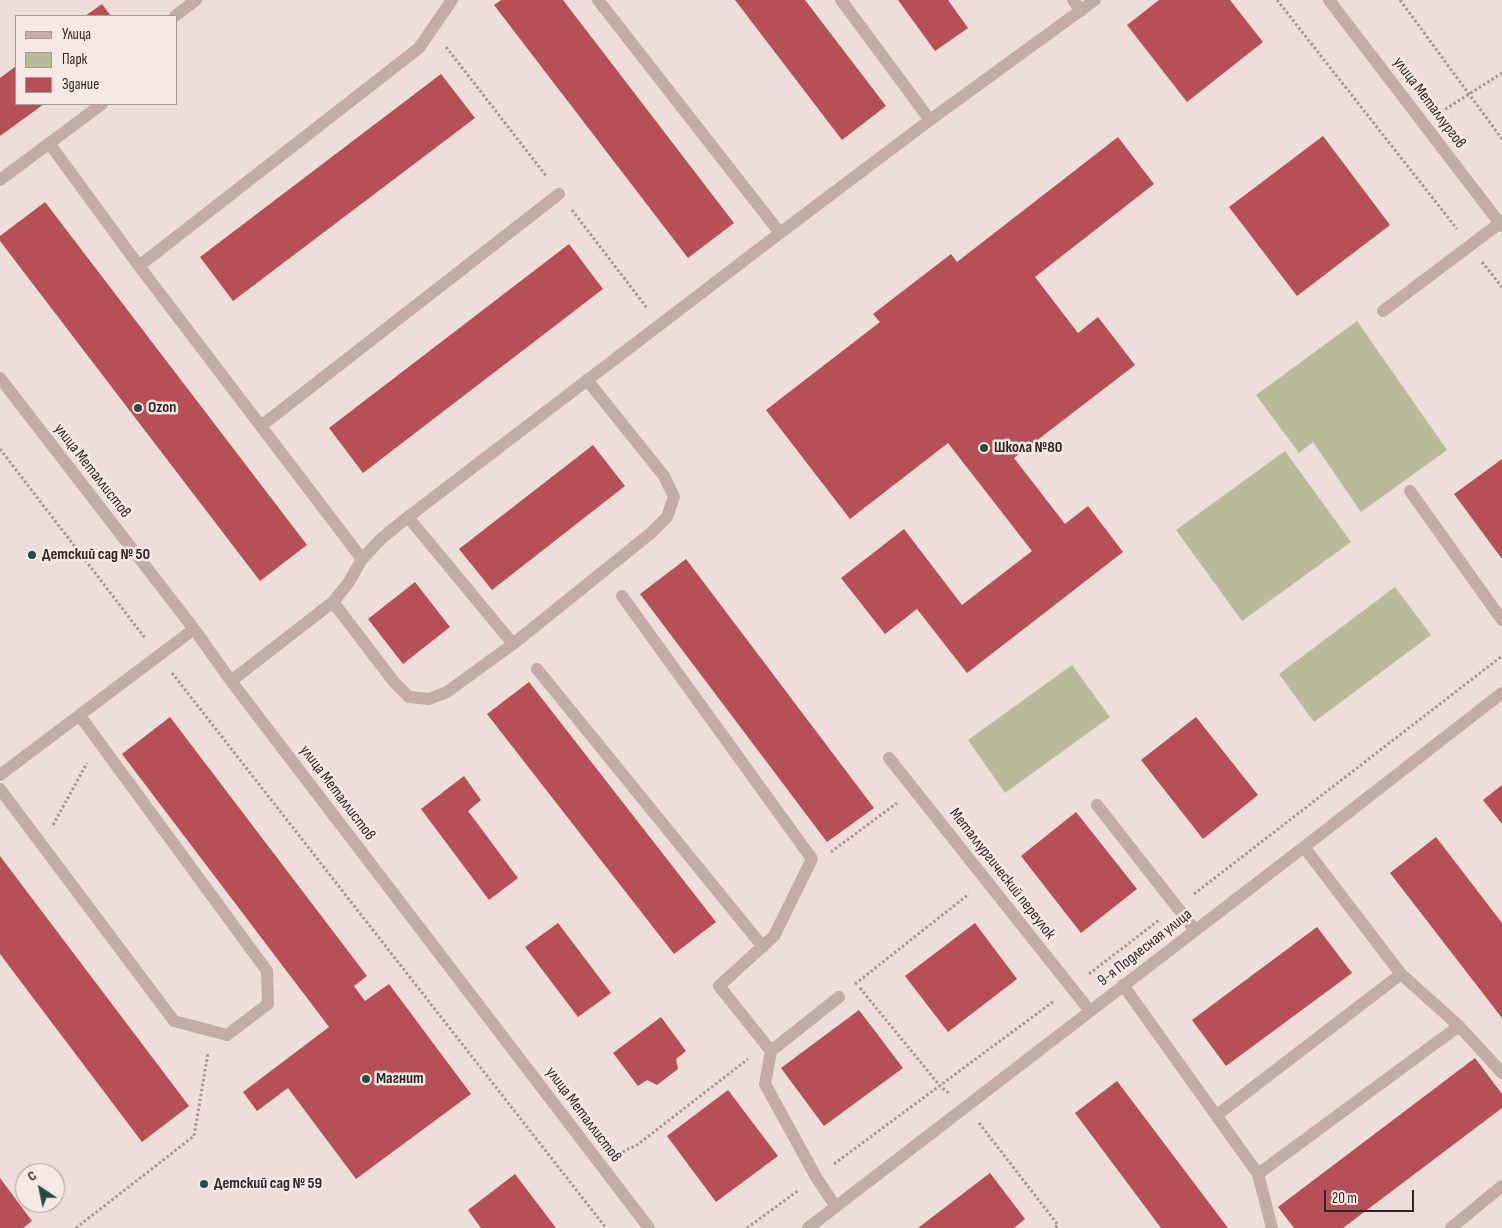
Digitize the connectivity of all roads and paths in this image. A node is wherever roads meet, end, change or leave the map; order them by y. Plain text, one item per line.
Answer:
1 (196, 0) edge
2 (452, 0) edge
3 (598, 0) edge
4 (841, 0) edge
5 (1073, 0) edge
6 (1095, 0) edge
7 (1276, 0) edge
8 (1329, 0) edge
9 (1400, 0) edge
10 (1081, 11) junction
11 (176, 15) edge
12 (1502, 73) edge
13 (1469, 94) junction
14 (101, 105) edge
15 (930, 120) junction
16 (1424, 123) junction
17 (1502, 138) edge
18 (49, 143) junction
19 (0, 180) edge
20 (560, 194) dead end
21 (1501, 224) edge
22 (780, 233) junction
23 (1469, 245) junction
24 (139, 266) junction
25 (1502, 287) edge
26 (1383, 311) dead end
27 (0, 378) edge
28 (587, 380) junction
29 (261, 426) junction
30 (0, 449) edge
31 (1410, 491) dead end
32 (408, 517) junction
33 (362, 559) junction
34 (622, 596) dead end
35 (332, 602) junction
36 (1502, 620) edge
37 (194, 629) junction
38 (513, 644) junction
39 (1502, 656) edge
40 (160, 657) junction
41 (537, 668) dead end
42 (231, 681) junction
43 (1502, 693) edge
44 (80, 716) junction
45 (99, 741) junction
46 (889, 758) dead end
47 (0, 775) edge
48 (0, 789) edge
49 (914, 790) junction
50 (1097, 805) dead end
51 (42, 846) junction
52 (1304, 847) junction
53 (812, 859) junction
54 (986, 880) junction
55 (1177, 907) junction
56 (1195, 930) junction
57 (763, 947) junction
58 (1401, 974) junction
59 (856, 983) junction
60 (1123, 985) junction
61 (1071, 988) junction
62 (839, 997) joint
63 (1090, 1011) junction
64 (1459, 1026) junction
65 (212, 1031) junction
66 (768, 1048) junction
67 (1502, 1073) edge
68 (940, 1086) junction
69 (966, 1106) junction
70 (1217, 1115) junction
71 (600, 1164) junction
72 (1258, 1174) junction
73 (816, 1177) junction
74 (1502, 1186) edge
75 (836, 1207) junction
76 (76, 1228) edge
77 (606, 1228) edge
78 (649, 1228) edge
79 (747, 1228) edge
80 (808, 1228) edge
81 (1054, 1228) edge
82 (1272, 1228) edge
83 (1451, 1228) edge

1 - 11 street
2 - 24 street
3 - 22 street
4 - 15 street
5 - 10 street
6 - 10 street
7 - 23 path
8 - 16 street, улица Металлургов
9 - 13 path
10 - 15 street
12 - 13 path
13 - 16 path
13 - 17 path
14 - 18 street
15 - 22 street
16 - 21 street, улица Металлургов
18 - 19 street
18 - 24 street
20 - 29 street
21 - 23 street
22 - 28 street
23 - 25 path
23 - 26 street
24 - 29 street
27 - 37 street, улица Металлистов
28 - 32 street
28 - 38 street
29 - 33 street
30 - 40 path
31 - 36 street
32 - 33 street
32 - 38 street
33 - 35 street
34 - 53 street
35 - 38 street
35 - 42 street
37 - 40 street
37 - 42 street, улица Металлистов
39 - 55 path
40 - 44 street
40 - 77 path
41 - 57 street
42 - 71 street, улица Металлистов
43 - 52 street, 9-я Подлесная улица
44 - 45 street
44 - 47 street
45 - 51 path
45 - 65 street
46 - 49 street, Металлургический переулок
48 - 51 street
49 - 53 path
49 - 54 street, Металлургический переулок
50 - 55 street
51 - 65 street
52 - 56 street, 9-я Подлесная улица
52 - 58 street
53 - 57 street
54 - 59 path
54 - 61 street, Металлургический переулок
55 - 56 street
55 - 61 path
56 - 60 street, 9-я Подлесная улица
57 - 66 street
58 - 64 street
58 - 70 street
59 - 62 path
59 - 68 path
60 - 63 street, 9-я Подлесная улица
60 - 70 street
61 - 63 street, Металлургический переулок
61 - 68 path
62 - 66 street
63 - 69 street, 9-я Подлесная улица
64 - 67 street
64 - 72 street
65 - 76 path
66 - 71 path
66 - 73 street
68 - 69 path
68 - 73 path
69 - 75 street, 9-я Подлесная улица
69 - 81 path
70 - 72 street
71 - 78 street, улица Металлистов
72 - 82 street
73 - 75 street
73 - 79 path
74 - 83 street
75 - 80 street, 9-я Подлесная улица

